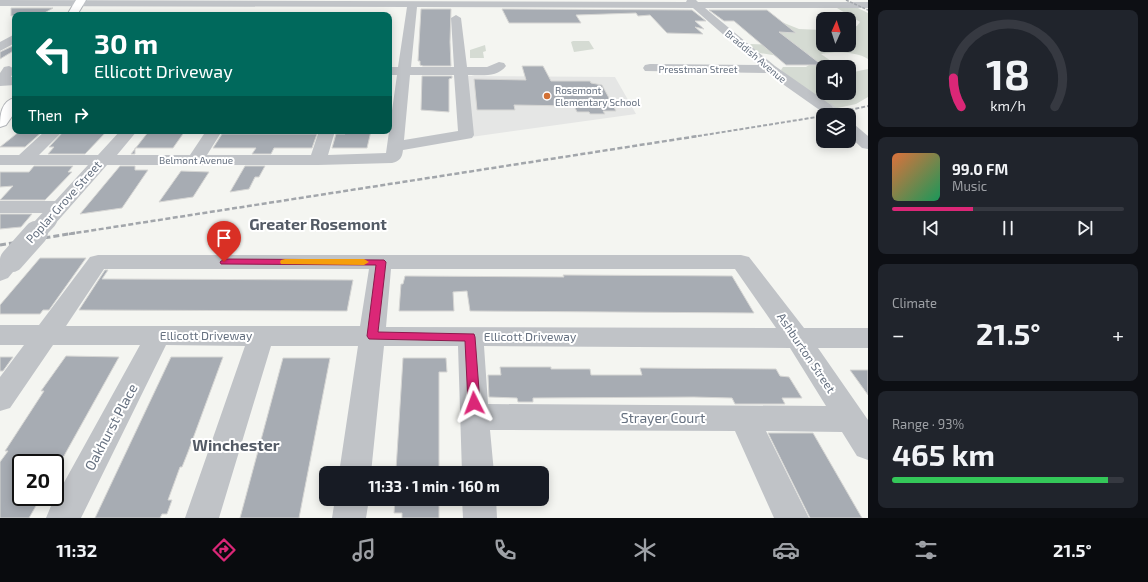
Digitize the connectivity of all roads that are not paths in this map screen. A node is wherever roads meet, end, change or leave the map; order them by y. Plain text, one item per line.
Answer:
1 (80, 2) edge
2 (160, 2) edge
3 (202, 2) edge
4 (245, 2) edge
5 (295, 2) edge
6 (346, 2) edge
7 (533, 2) edge
8 (580, 2) edge
9 (692, 2) edge
10 (0, 3) edge
11 (485, 5) edge
12 (868, 5) edge
13 (411, 11) junction
14 (60, 12) edge
15 (74, 12) edge
16 (190, 12) edge
17 (236, 12) edge
18 (288, 12) edge
19 (396, 17) dead end
20 (589, 17) dead end
21 (694, 17) dead end
22 (710, 17) junction
23 (424, 18) dead end
24 (456, 18) dead end
25 (0, 32) edge
26 (12, 32) edge
27 (12, 40) edge
28 (0, 48) edge
29 (12, 50) edge
30 (499, 66) dead end
31 (650, 68) dead end
32 (770, 69) junction
33 (392, 71) edge
34 (404, 71) junction
35 (460, 71) junction
36 (395, 95) edge
37 (9, 106) edge
38 (826, 108) tunnel mouth
39 (0, 122) edge
40 (52, 134) edge
41 (126, 134) edge
42 (212, 134) edge
43 (327, 134) edge
44 (856, 134) edge
45 (868, 144) edge
46 (393, 152) junction
47 (0, 160) edge
48 (23, 160) junction
49 (103, 160) junction
50 (195, 160) junction
51 (318, 160) junction
52 (0, 207) edge
53 (54, 214) junction
54 (381, 262) junction
55 (6, 266) edge
56 (0, 335) edge
57 (46, 335) junction
58 (158, 336) junction
59 (261, 336) junction
60 (372, 336) junction
61 (470, 337) junction
62 (797, 338) junction
63 (868, 338) edge
64 (0, 399) edge
65 (475, 417) junction
66 (744, 419) junction
67 (851, 419) junction
68 (868, 446) edge
69 (356, 466) edge
70 (478, 466) edge
71 (351, 506) edge
72 (479, 506) edge
73 (63, 518) edge
74 (202, 518) edge
75 (349, 518) edge
76 (480, 518) edge
77 (792, 518) edge

1 - 2 street
1 - 10 street
1 - 14 street
1 - 15 main road
2 - 3 street
3 - 4 street
3 - 16 street
4 - 5 street
4 - 17 street
5 - 6 street
5 - 18 street
6 - 13 street
7 - 8 street
7 - 11 street
8 - 9 street
8 - 20 street
9 - 12 street
9 - 22 street, Braddish Avenue
11 - 13 street
13 - 19 street
13 - 23 street
13 - 34 street
21 - 22 street
22 - 32 street, Braddish Avenue
24 - 35 street
25 - 26 street
27 - 28 street
28 - 29 street
30 - 35 street
31 - 32 street, Presstman Street
32 - 38 street, Braddish Avenue
33 - 34 street
34 - 35 street
34 - 36 street
35 - 46 street, Belmont Avenue
36 - 46 street
37 - 39 main road
40 - 48 street
41 - 49 street, Poplar Grove Street
42 - 50 street
43 - 51 street
44 - 45 street
46 - 51 street, Belmont Avenue
47 - 48 street, Belmont Avenue
48 - 49 street, Belmont Avenue
49 - 50 street, Belmont Avenue
49 - 53 street, Poplar Grove Street
50 - 51 street, Belmont Avenue
52 - 53 street
53 - 55 street, Poplar Grove Street, bridge
54 - 57 street
54 - 60 street
54 - 62 street, Ashburton Street
56 - 57 street, Ellicott Driveway
57 - 58 street, Ellicott Driveway
57 - 64 street
58 - 59 street, Ellicott Driveway
58 - 73 street, Oakhurst Place
59 - 60 street, Ellicott Driveway
59 - 74 street
60 - 61 street, Ellicott Driveway
60 - 69 street
61 - 62 street, Ellicott Driveway
61 - 65 street
62 - 63 street, Ellicott Driveway
62 - 67 street, Ashburton Street
65 - 66 street, Strayer Court
65 - 70 street
66 - 67 street, Strayer Court
66 - 77 street
67 - 68 street, Ashburton Street
71 - 75 street
72 - 76 street

